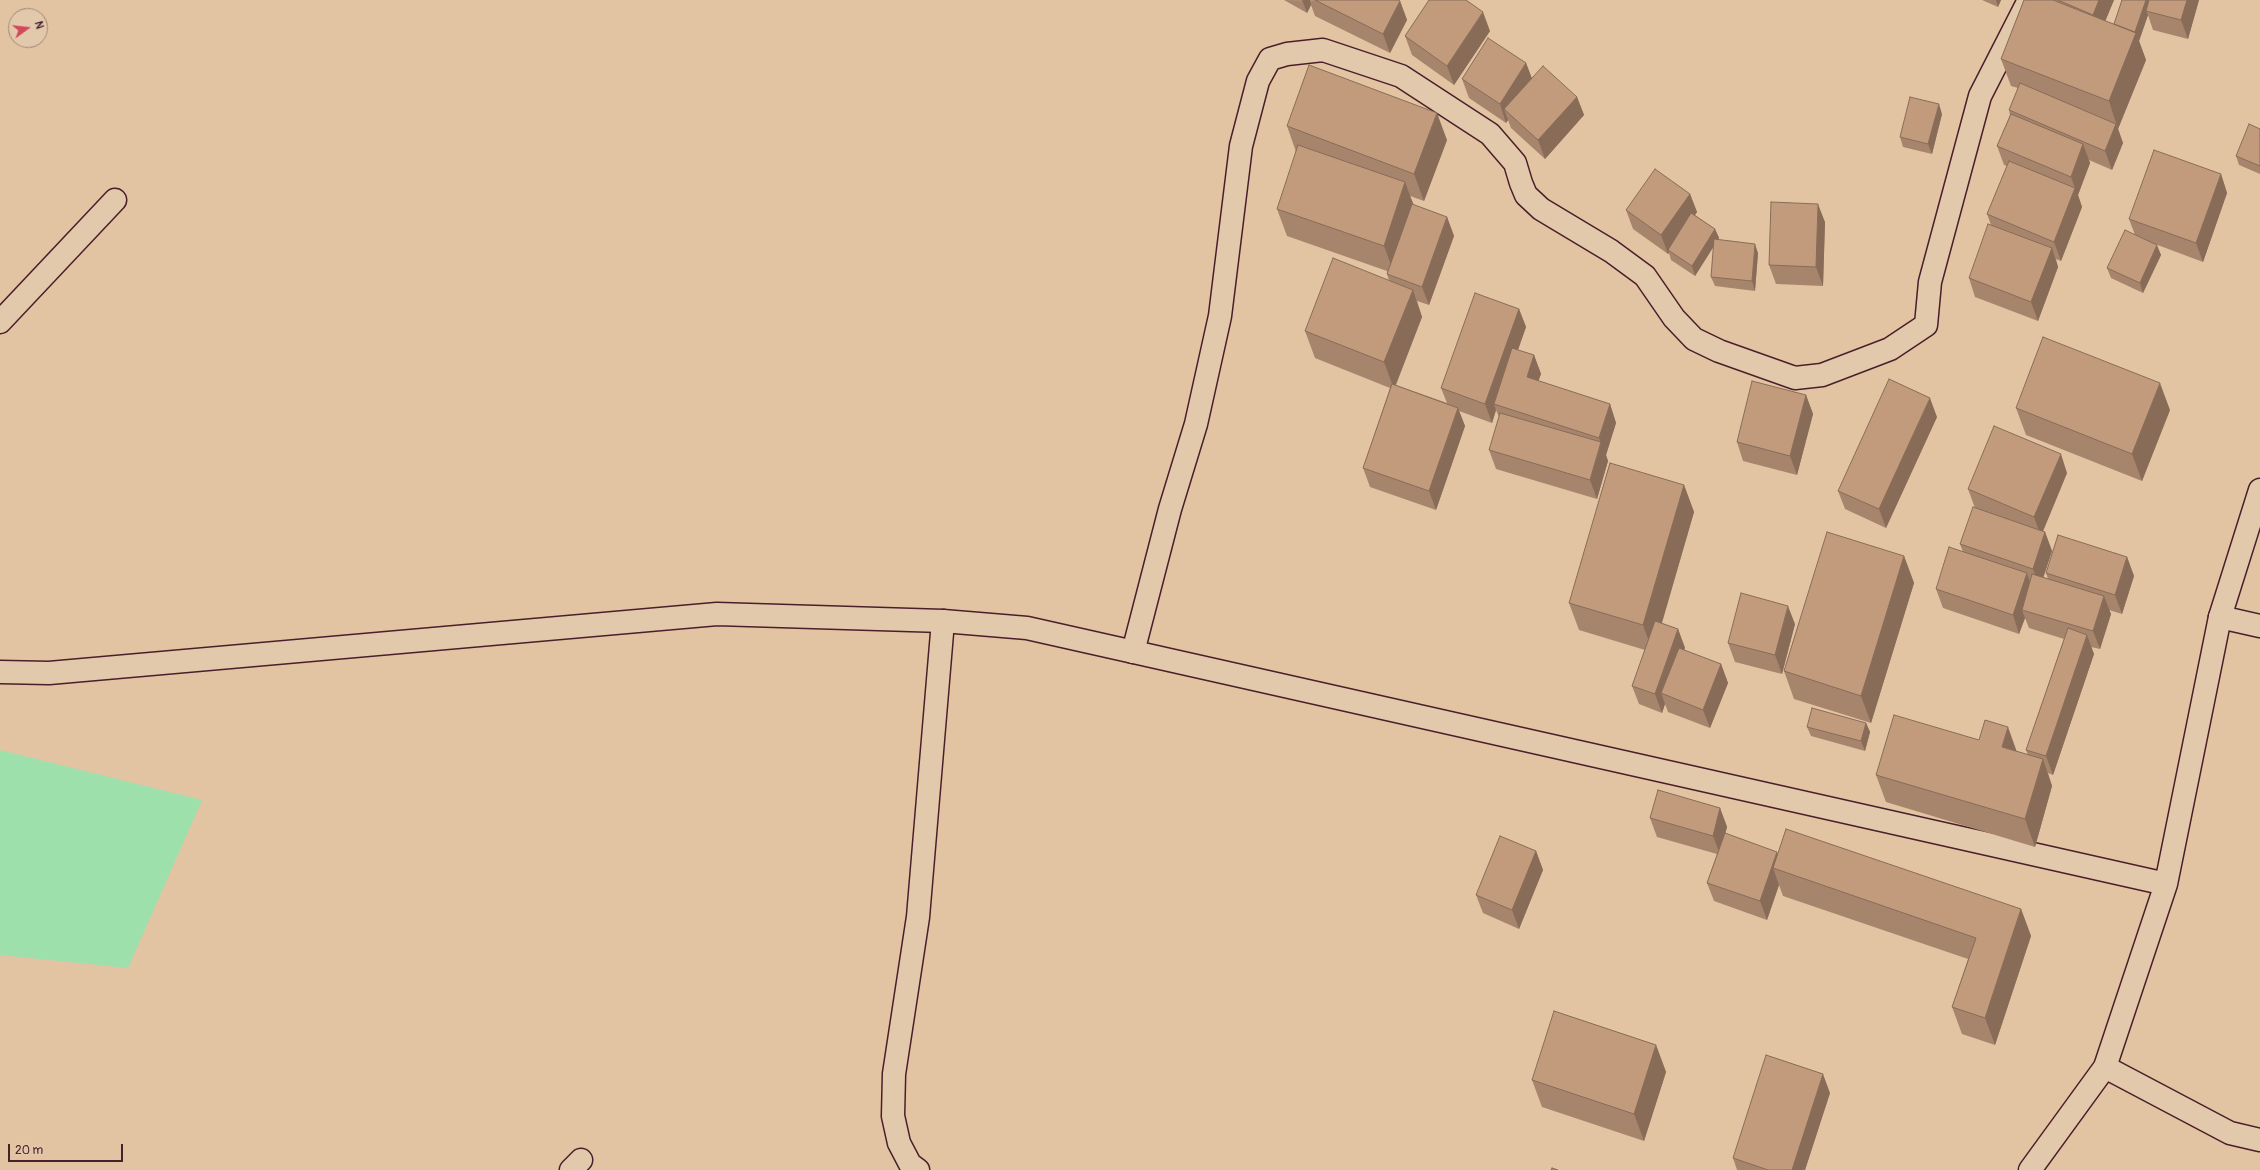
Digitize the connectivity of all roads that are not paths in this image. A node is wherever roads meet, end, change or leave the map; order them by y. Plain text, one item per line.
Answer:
1 (2029, 0) edge
2 (115, 200) dead end
3 (0, 322) edge
4 (2260, 490) edge
5 (2220, 618) junction
6 (943, 621) junction
7 (2260, 626) edge
8 (1133, 652) junction
9 (0, 672) edge
10 (2166, 884) junction
11 (2105, 1067) junction
12 (2260, 1140) edge
13 (918, 1170) edge
14 (2030, 1170) edge

1 - 8 street
2 - 3 street
4 - 5 street
5 - 7 street
5 - 10 street
6 - 8 street
6 - 9 street
6 - 13 street
8 - 10 street
10 - 11 street
11 - 12 street
11 - 14 street

